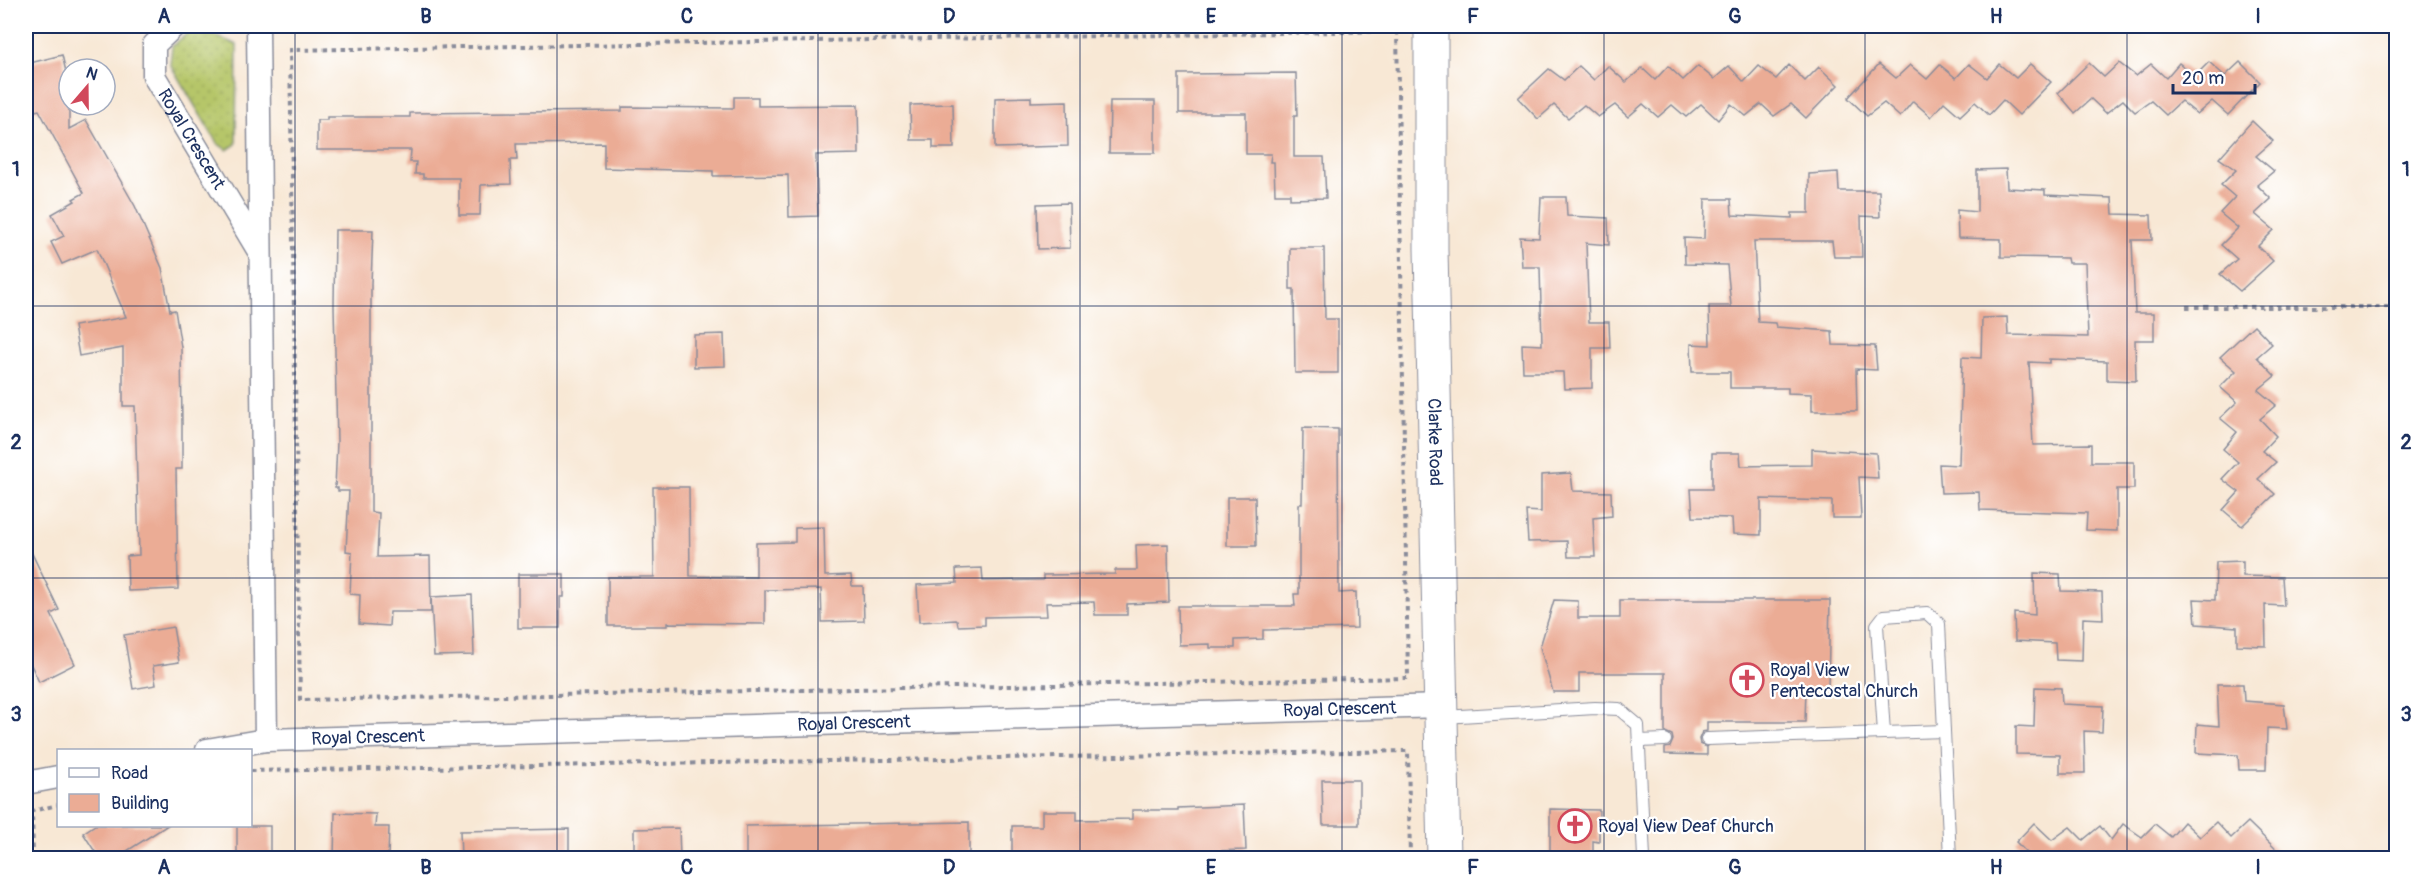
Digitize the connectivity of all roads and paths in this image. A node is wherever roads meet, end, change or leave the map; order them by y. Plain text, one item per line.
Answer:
1 (174, 26) edge
2 (258, 26) edge
3 (1431, 26) edge
4 (290, 50) joint
5 (260, 254) junction
6 (2186, 307) dead end
7 (2397, 307) edge
8 (1442, 711) junction
9 (1944, 731) junction
10 (1884, 733) junction
11 (266, 740) junction
12 (1665, 740) dead end
13 (1707, 740) dead end
14 (1639, 741) junction
15 (213, 749) edge
16 (252, 771) edge
17 (57, 777) edge
18 (26, 783) edge
19 (57, 805) edge
20 (33, 858) edge
21 (1410, 858) edge
22 (1444, 858) edge
23 (1644, 858) edge
24 (1950, 858) edge

1 - 5 street, Royal Crescent
2 - 5 street
3 - 8 main road, Clarke Road
4 - 4 path
5 - 11 street
6 - 7 path
8 - 11 street, Royal Crescent
8 - 14 lane
8 - 22 main road, Clarke Road
9 - 10 lane
9 - 10 lane
9 - 24 lane
10 - 13 lane
11 - 15 street, Royal Crescent
12 - 14 lane
14 - 23 lane
16 - 21 path
17 - 18 street
19 - 20 path

